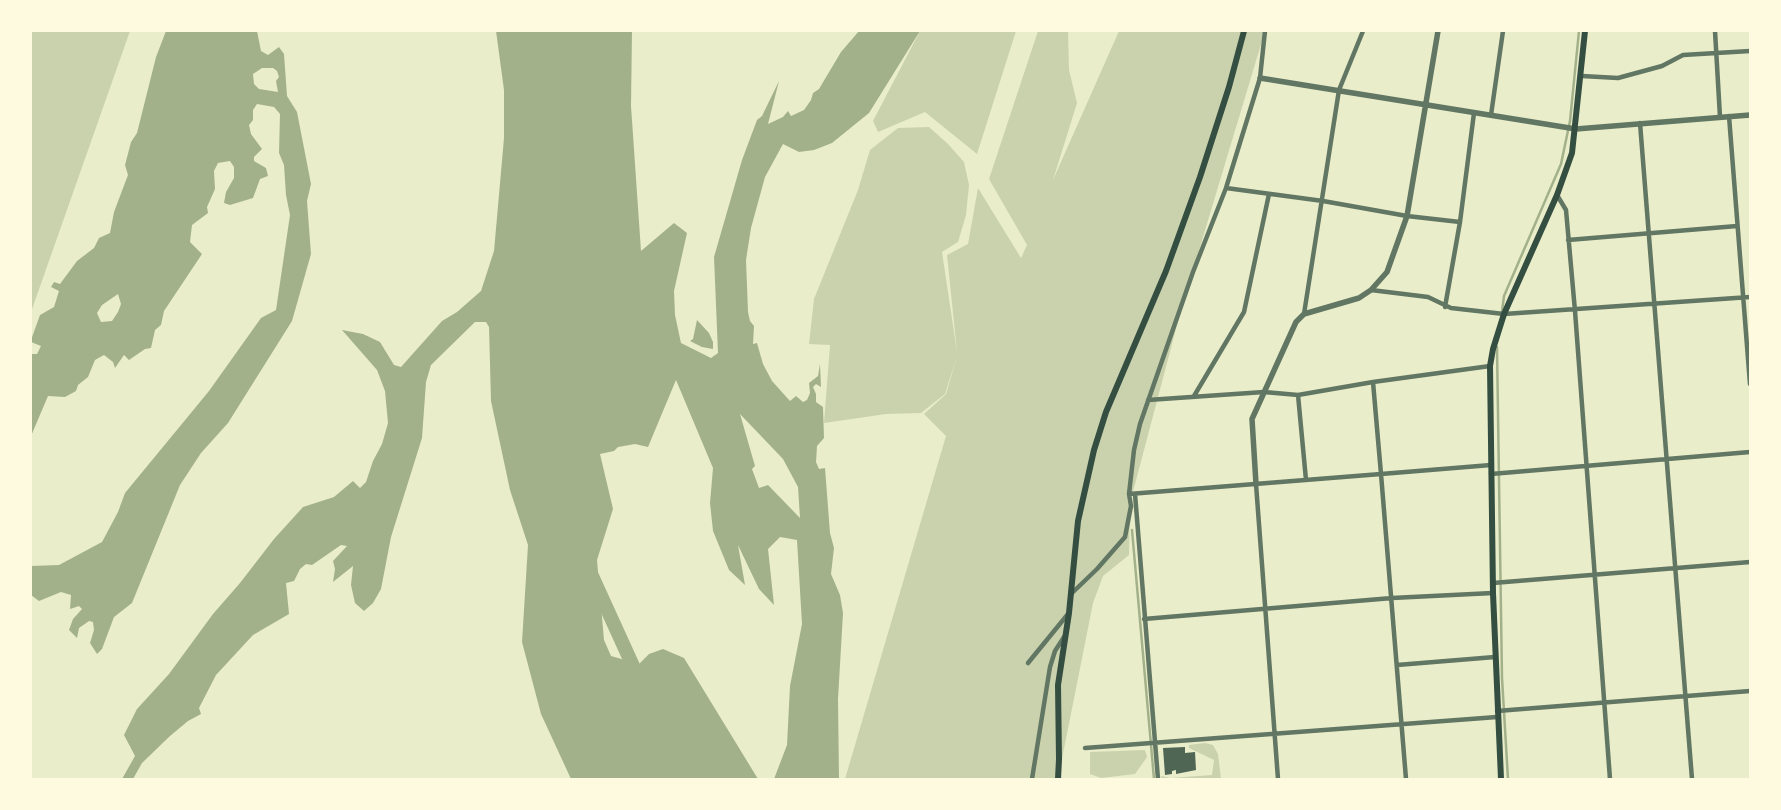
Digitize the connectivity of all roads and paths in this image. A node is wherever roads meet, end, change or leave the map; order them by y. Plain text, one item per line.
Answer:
1 (1244, 31) edge
2 (1265, 31) edge
3 (1363, 31) edge
4 (1438, 31) edge
5 (1503, 31) edge
6 (1585, 31) edge
7 (1715, 31) edge
8 (1750, 51) edge
9 (1716, 52) junction
10 (1582, 76) junction
11 (1260, 78) junction
12 (1339, 90) junction
13 (1425, 104) junction
14 (1474, 113) junction
15 (1491, 115) junction
16 (1750, 115) edge
17 (1720, 116) junction
18 (1729, 116) junction
19 (1640, 123) junction
20 (1576, 129) junction
21 (1226, 188) junction
22 (1269, 194) junction
23 (1557, 195) junction
24 (1323, 201) junction
25 (1407, 216) junction
26 (1460, 222) junction
27 (1736, 226) junction
28 (1649, 233) junction
29 (1568, 240) junction
30 (1372, 290) junction
31 (1742, 297) junction
32 (1750, 297) edge
33 (1654, 304) junction
34 (1445, 307) junction
35 (1575, 310) junction
36 (1304, 314) junction
37 (1504, 314) junction
38 (1490, 366) junction
39 (1372, 382) junction
40 (1750, 384) edge
41 (1264, 392) junction
42 (1298, 395) junction
43 (1194, 396) junction
44 (1148, 400) junction
45 (1750, 452) edge
46 (1666, 459) junction
47 (1491, 465) junction
48 (1587, 465) junction
49 (1381, 474) junction
50 (1491, 474) junction
51 (1306, 480) junction
52 (1256, 484) junction
53 (1129, 494) junction
54 (1135, 494) junction
55 (1750, 562) edge
56 (1675, 568) junction
57 (1595, 575) junction
58 (1493, 583) junction
59 (1072, 593) junction
60 (1493, 593) junction
61 (1392, 598) junction
62 (1266, 608) junction
63 (1069, 613) junction
64 (1144, 619) junction
65 (1065, 635) junction
66 (1495, 657) junction
67 (1028, 663) dead end
68 (1397, 665) junction
69 (1750, 691) edge
70 (1685, 696) junction
71 (1604, 702) junction
72 (1497, 714) junction
73 (1402, 725) junction
74 (1276, 734) junction
75 (1155, 744) junction
76 (1085, 748) dead end
77 (1032, 779) edge
78 (1058, 779) edge
79 (1158, 779) edge
80 (1278, 779) edge
81 (1406, 779) edge
82 (1501, 779) edge
83 (1610, 779) edge
84 (1692, 779) edge

1 - 59 main road
2 - 11 street
3 - 12 street
4 - 13 street
5 - 15 street
6 - 10 main road
7 - 9 street
8 - 9 street
9 - 10 street
9 - 17 street
10 - 20 main road
11 - 12 street
11 - 21 street
12 - 13 street
12 - 24 street
13 - 14 street
13 - 25 street
14 - 15 street
14 - 26 street
15 - 20 street
16 - 18 street
17 - 18 street
17 - 19 street
18 - 27 street
19 - 20 street
19 - 28 street
20 - 23 main road
21 - 22 street
21 - 44 street
22 - 24 street
22 - 43 street
23 - 29 street
23 - 37 main road
24 - 25 street
24 - 36 street
25 - 26 street
25 - 30 street
26 - 34 street
27 - 28 street
27 - 31 street
28 - 29 street
28 - 33 street
29 - 35 street
30 - 34 street
30 - 36 street
31 - 32 street
31 - 33 street
31 - 40 street
33 - 35 street
33 - 46 street
34 - 37 street
35 - 37 street
35 - 48 street
36 - 41 street
37 - 38 main road
38 - 39 street
38 - 47 main road
39 - 42 street
39 - 49 street
41 - 42 street
41 - 43 street
41 - 52 street
42 - 51 street
43 - 44 street
44 - 53 street
45 - 46 street
46 - 48 street
46 - 56 street
47 - 49 street
47 - 50 main road
48 - 50 street
48 - 57 street
49 - 51 street
49 - 61 street
50 - 58 main road
51 - 52 street
52 - 54 street
52 - 62 street
53 - 54 street
53 - 59 street
54 - 64 street
55 - 56 street
56 - 57 street
56 - 70 street
57 - 58 street
57 - 71 street
58 - 60 main road
59 - 63 main road
60 - 61 street
60 - 66 main road
61 - 62 street
61 - 68 street
62 - 64 street
62 - 74 street
63 - 65 main road
63 - 67 street
64 - 75 street
65 - 77 street
65 - 78 main road
66 - 68 street
66 - 72 main road
68 - 73 street
69 - 70 street
70 - 71 street
70 - 84 street
71 - 72 street
71 - 83 street
72 - 73 street
72 - 82 main road
73 - 74 street
73 - 81 street
74 - 75 street
74 - 80 street
75 - 76 street
75 - 79 street

